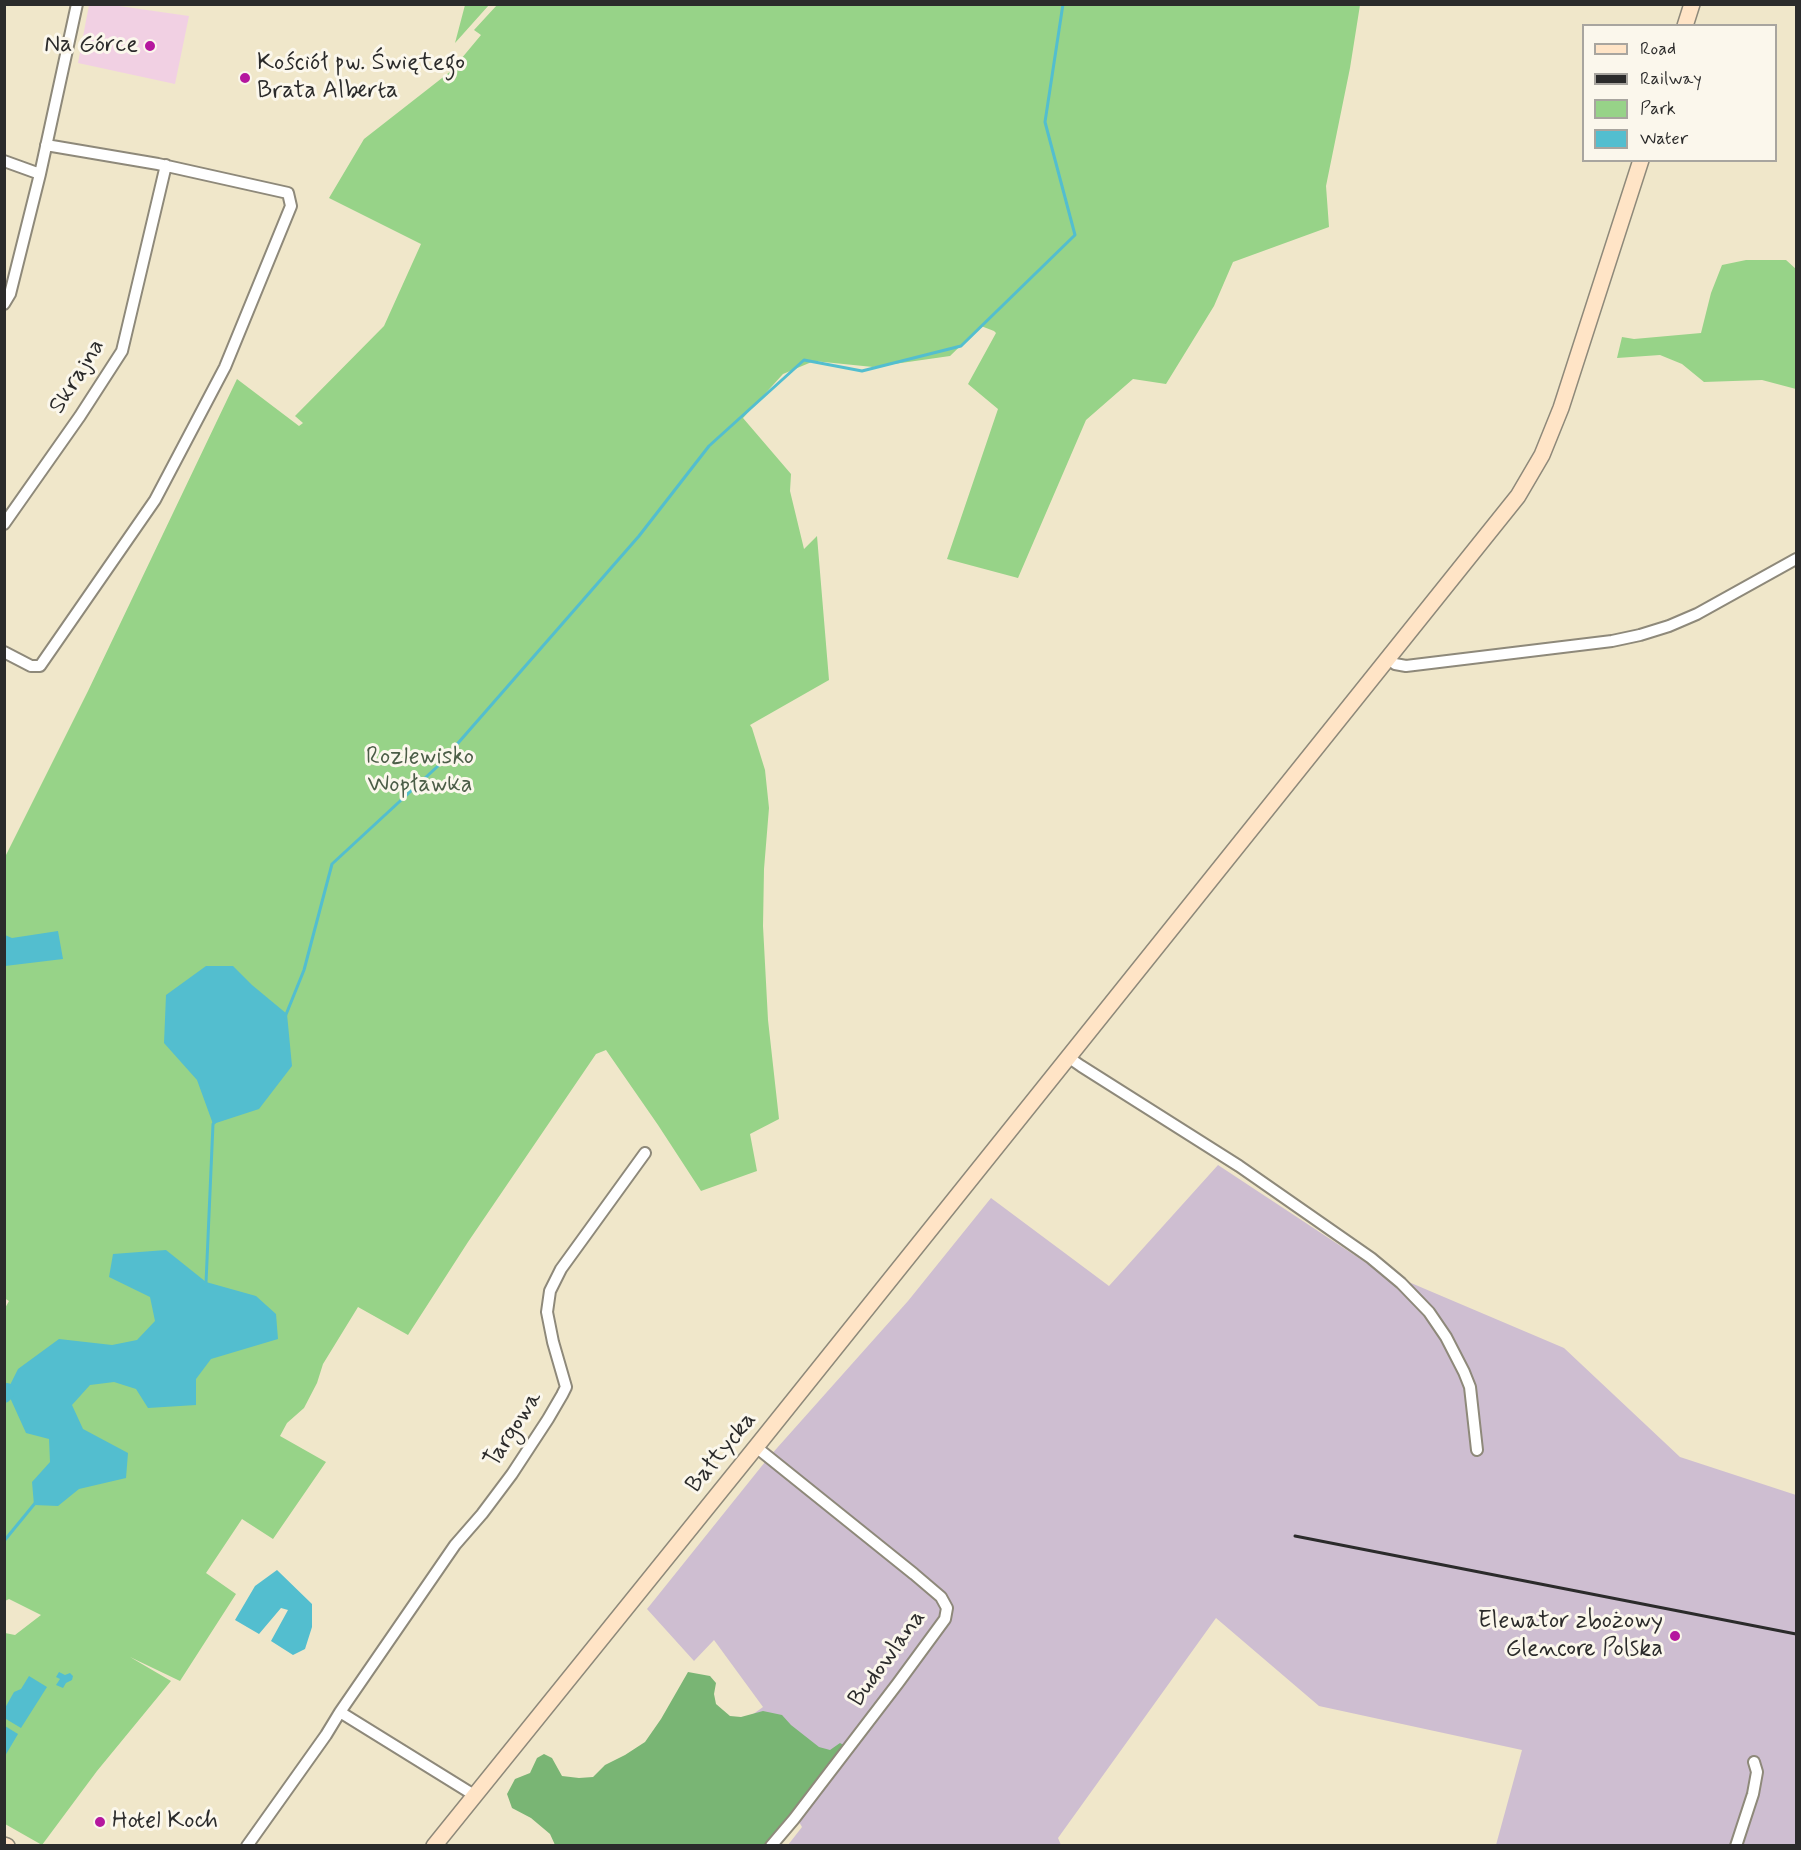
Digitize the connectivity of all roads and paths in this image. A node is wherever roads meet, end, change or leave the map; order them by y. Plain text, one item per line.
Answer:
1 (77, 4) edge
2 (1692, 4) edge
3 (1686, 24) edge
4 (46, 145) junction
5 (4, 161) edge
6 (1640, 162) edge
7 (166, 165) junction
8 (40, 174) junction
9 (4, 304) edge
10 (4, 524) edge
11 (1797, 559) edge
12 (4, 652) edge
13 (1389, 659) junction
14 (1068, 1056) junction
15 (645, 1153) dead end
16 (756, 1447) junction
17 (1477, 1450) dead end
18 (340, 1712) junction
19 (1755, 1762) dead end
20 (474, 1796) junction
21 (247, 1845) edge
22 (434, 1845) edge
23 (771, 1845) edge
24 (1737, 1845) edge

1 - 4 street
2 - 3 main road
4 - 7 street
4 - 8 street
5 - 8 street
6 - 13 main road, Bałtycka
7 - 10 street, Skrajna
7 - 12 street
8 - 9 street
11 - 13 street
13 - 14 main road, Bałtycka
14 - 16 main road, Bałtycka
14 - 17 street
15 - 18 street, Targowa
16 - 20 main road, Bałtycka
16 - 23 street, Budowlana
18 - 20 street
18 - 21 street, Targowa
19 - 24 street
20 - 22 main road, Bałtycka

